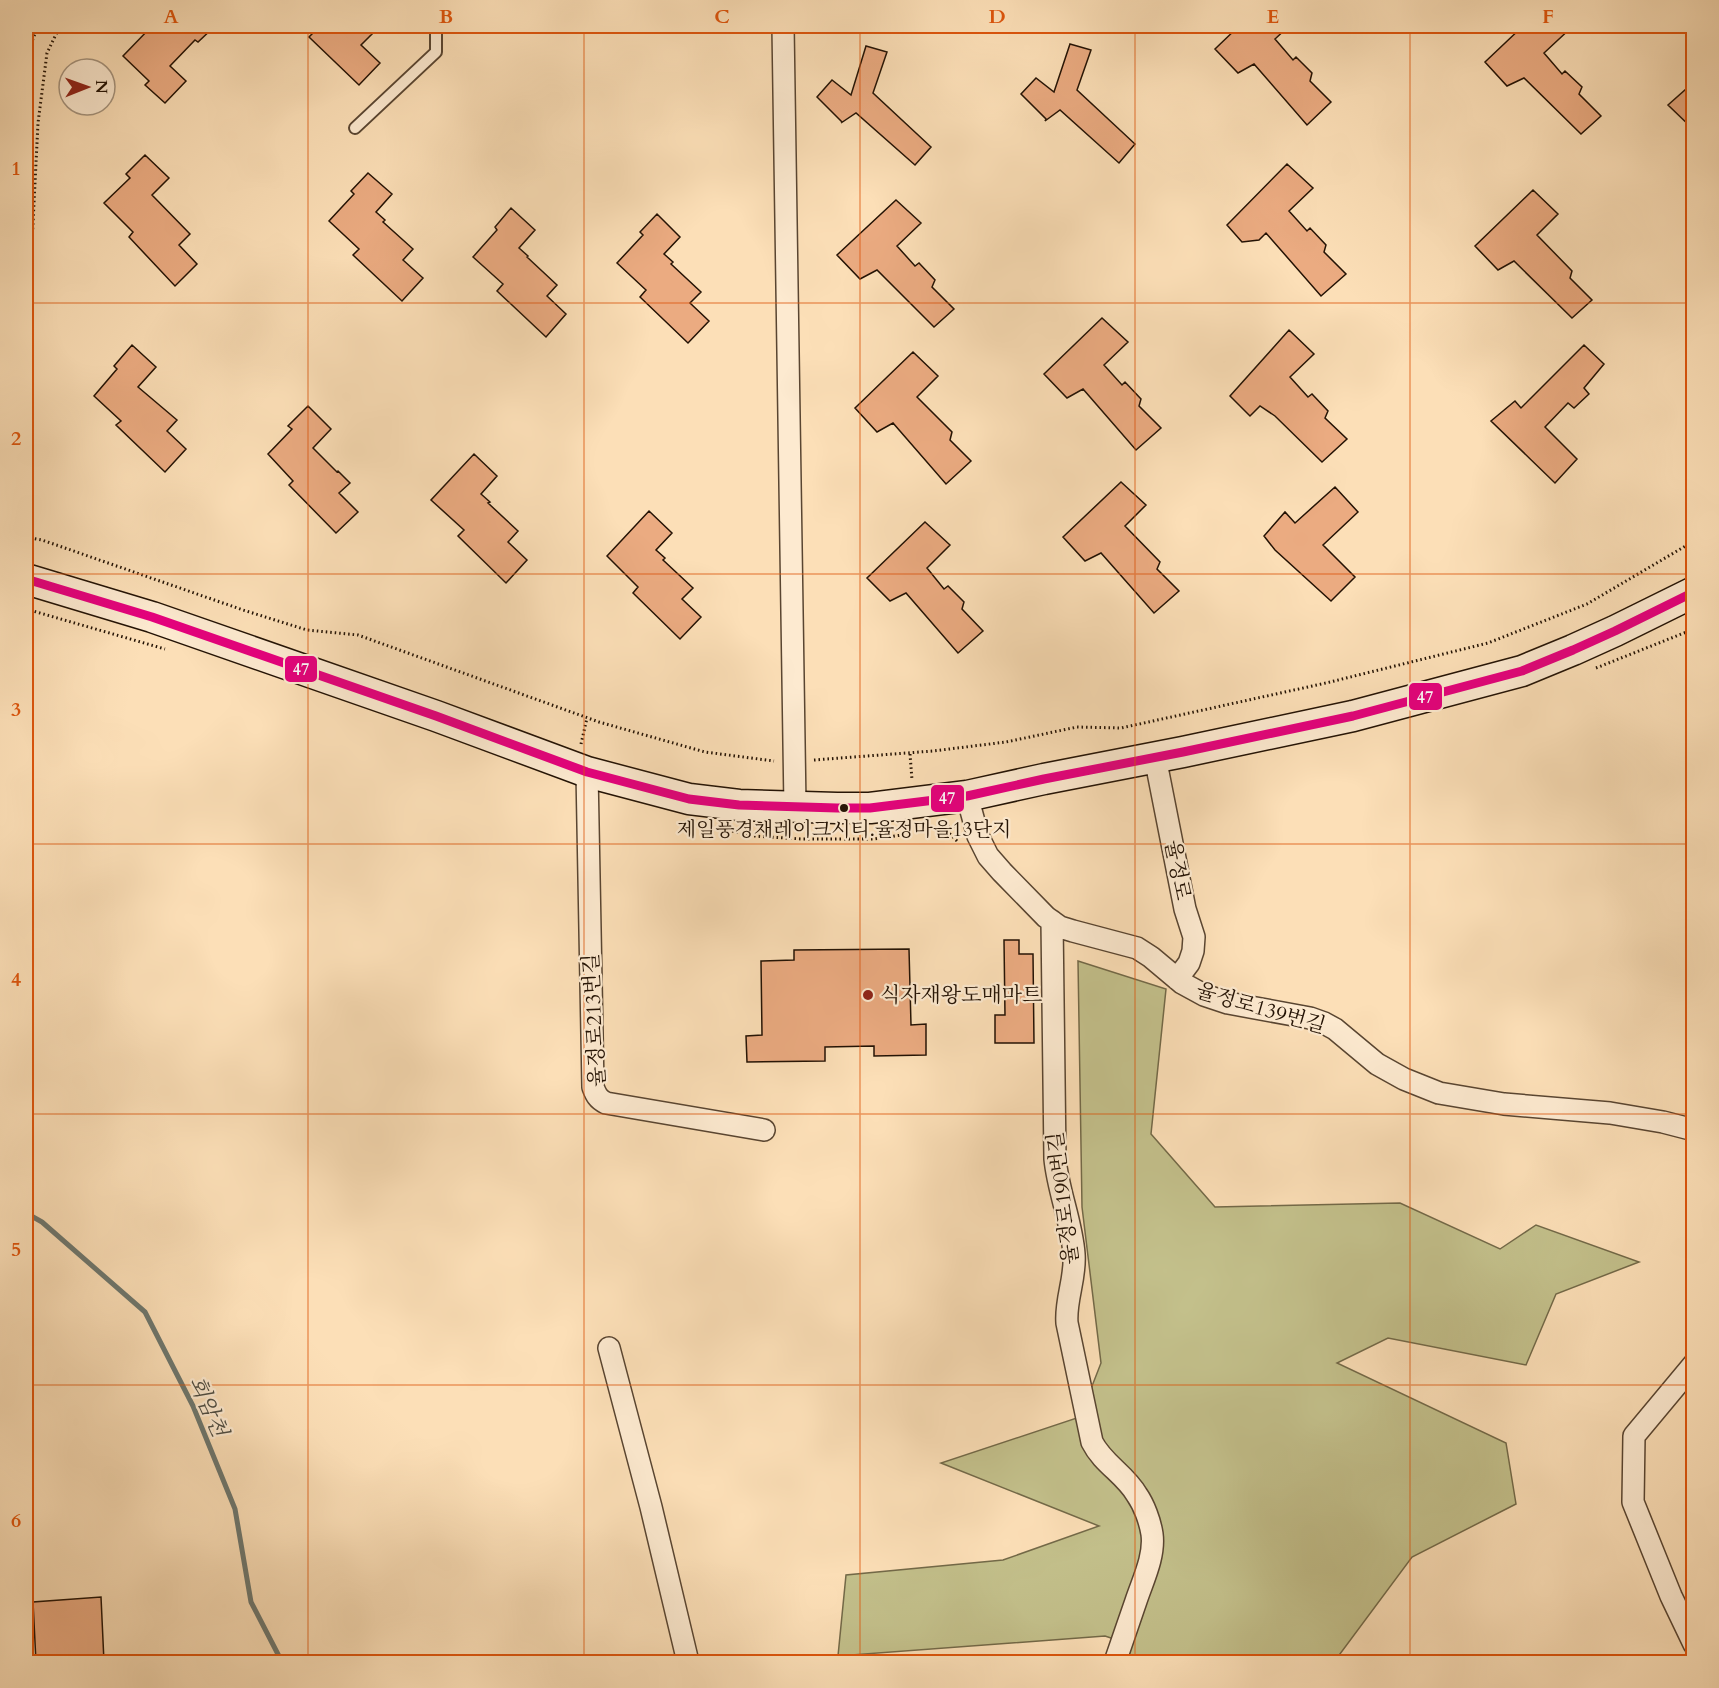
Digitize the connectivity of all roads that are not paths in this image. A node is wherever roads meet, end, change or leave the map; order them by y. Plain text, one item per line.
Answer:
1 (436, 26) edge
2 (783, 26) edge
3 (355, 128) dead end
4 (26, 579) edge
5 (1694, 592) edge
6 (1155, 758) junction
7 (587, 772) junction
8 (967, 796) junction
9 (795, 807) junction
10 (1052, 921) junction
11 (1177, 979) junction
12 (764, 1130) dead end
13 (1694, 1130) edge
14 (609, 1348) dead end
15 (1694, 1364) edge
16 (1694, 1644) edge
17 (688, 1662) edge
18 (1115, 1662) edge

1 - 3 lane
2 - 9 street
4 - 7 main road
5 - 6 main road
6 - 8 main road
6 - 11 street, 율정로
7 - 9 main road
7 - 12 street, 율정로213번길
8 - 9 main road
8 - 10 street, 율정로139번길
10 - 11 street, 율정로139번길
10 - 18 street, 율정로190번길
11 - 13 street, 율정로139번길
14 - 17 street
15 - 16 street

